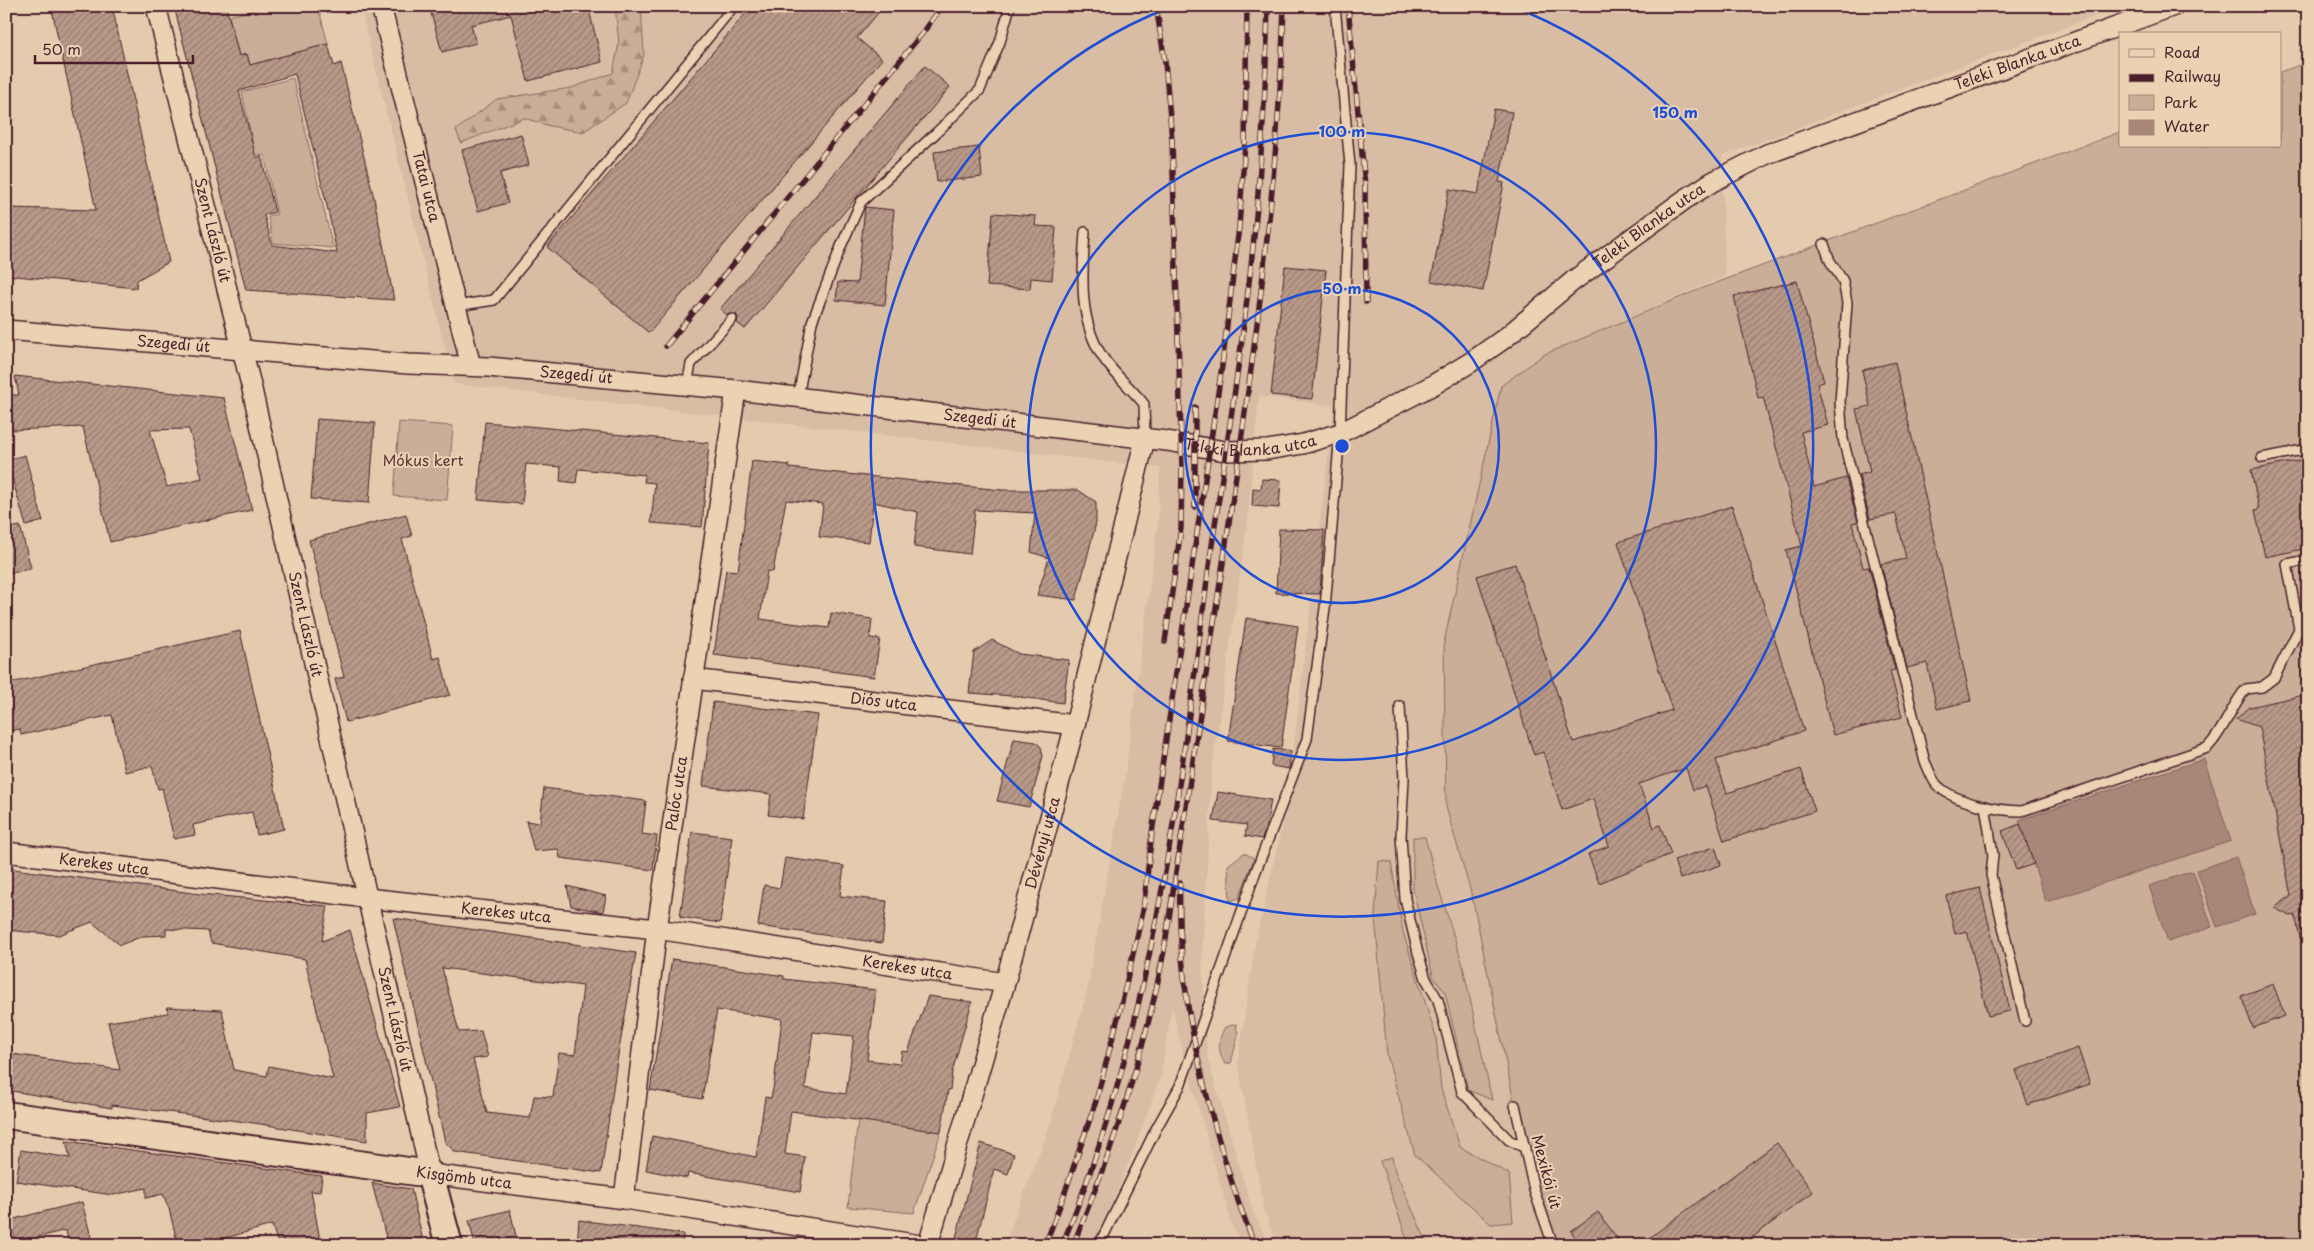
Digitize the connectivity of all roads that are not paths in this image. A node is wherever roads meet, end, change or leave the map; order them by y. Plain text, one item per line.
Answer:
1 (156, 6) edge
2 (381, 6) edge
3 (734, 6) edge
4 (1010, 6) edge
5 (1335, 6) edge
6 (2174, 6) edge
7 (1085, 232) dead end
8 (1824, 244) dead end
9 (456, 306) junction
10 (732, 319) dead end
11 (6, 330) edge
12 (242, 350) junction
13 (470, 366) junction
14 (687, 386) junction
15 (736, 390) junction
16 (798, 398) junction
17 (1340, 433) junction
18 (1145, 439) junction
19 (2308, 449) edge
20 (2262, 458) dead end
21 (2308, 560) edge
22 (693, 679) junction
23 (1400, 706) dead end
24 (1075, 725) junction
25 (1985, 806) junction
26 (6, 852) edge
27 (366, 898) junction
28 (657, 929) junction
29 (1005, 982) junction
30 (2025, 1021) dead end
31 (1515, 1105) dead end
32 (6, 1115) edge
33 (1524, 1148) junction
34 (430, 1174) junction
35 (624, 1199) junction
36 (449, 1245) edge
37 (921, 1245) edge
38 (928, 1245) edge
39 (1099, 1245) edge
40 (1553, 1245) edge

1 - 12 street, Szent László út
2 - 9 street, Tatai utca
3 - 9 lane
4 - 16 lane
5 - 17 lane
6 - 17 street, Teleki Blanka utca
7 - 18 lane
8 - 25 lane
9 - 13 street, Tatai utca
10 - 14 lane
11 - 12 street, Szegedi út
12 - 13 street, Szegedi út
12 - 27 street, Szent László út
13 - 14 street, Szegedi út
14 - 15 street, Szegedi út
15 - 16 street, Szegedi út
15 - 22 street, Palóc utca
16 - 18 street, Szegedi út
17 - 18 street, Teleki Blanka utca
17 - 39 lane
18 - 24 street, Dévényi utca
19 - 20 lane
21 - 25 lane
22 - 24 street, Diós utca
22 - 28 street, Palóc utca
23 - 33 lane
24 - 29 street, Dévényi utca
25 - 30 lane
26 - 27 street, Kerekes utca
27 - 28 street, Kerekes utca
27 - 34 street, Szent László út
28 - 29 street, Kerekes utca
28 - 35 street, Palóc utca
29 - 38 street, Dévényi utca
31 - 33 lane, Mexikói út
32 - 34 street, Kisgömb utca
33 - 40 lane, Mexikói út
34 - 35 street, Kisgömb utca
34 - 36 street, Szent László út
35 - 37 street, Kisgömb utca

